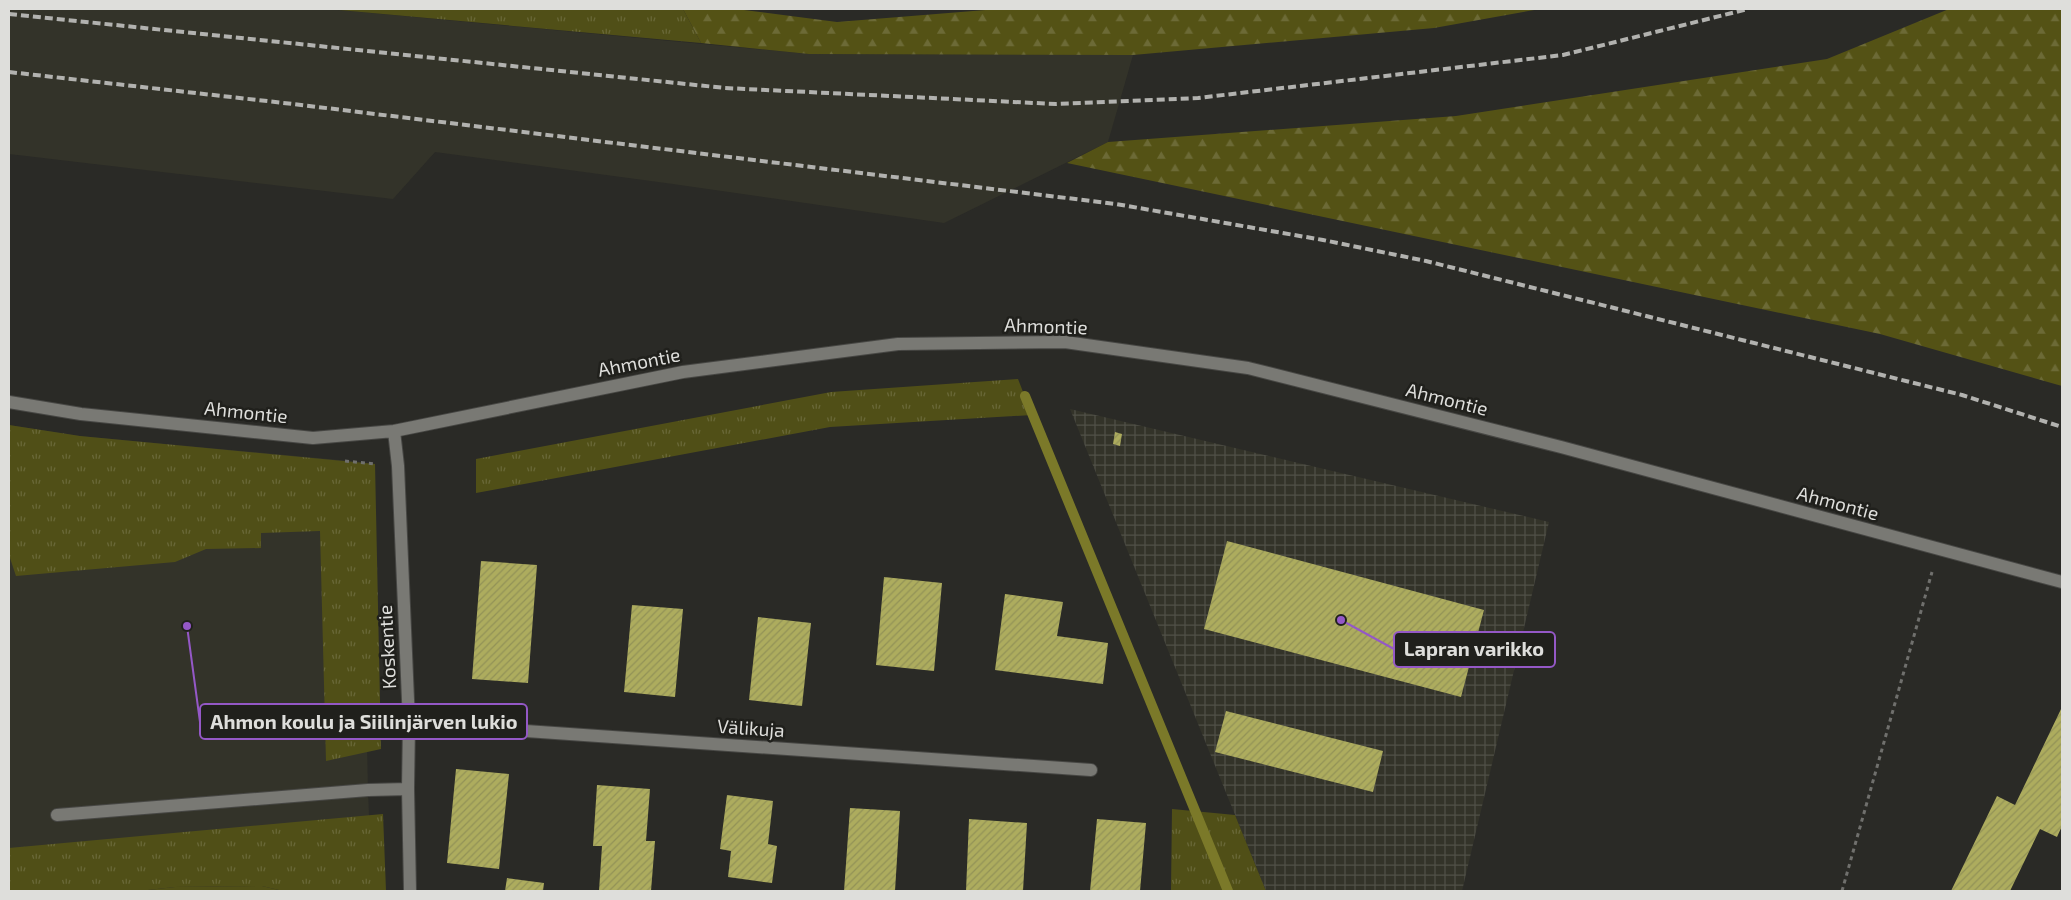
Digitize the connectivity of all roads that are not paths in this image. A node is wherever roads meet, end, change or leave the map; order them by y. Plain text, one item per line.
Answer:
1 (9, 402) edge
2 (394, 431) junction
3 (2062, 582) edge
4 (409, 724) junction
5 (1091, 770) dead end
6 (408, 789) junction
7 (57, 815) dead end
8 (410, 891) edge

1 - 2 street, Ahmontie
2 - 3 street, Ahmontie
2 - 4 street, Koskentie
4 - 5 street, Välikuja
4 - 6 street, Koskentie
6 - 7 street
6 - 8 street, Koskentie

